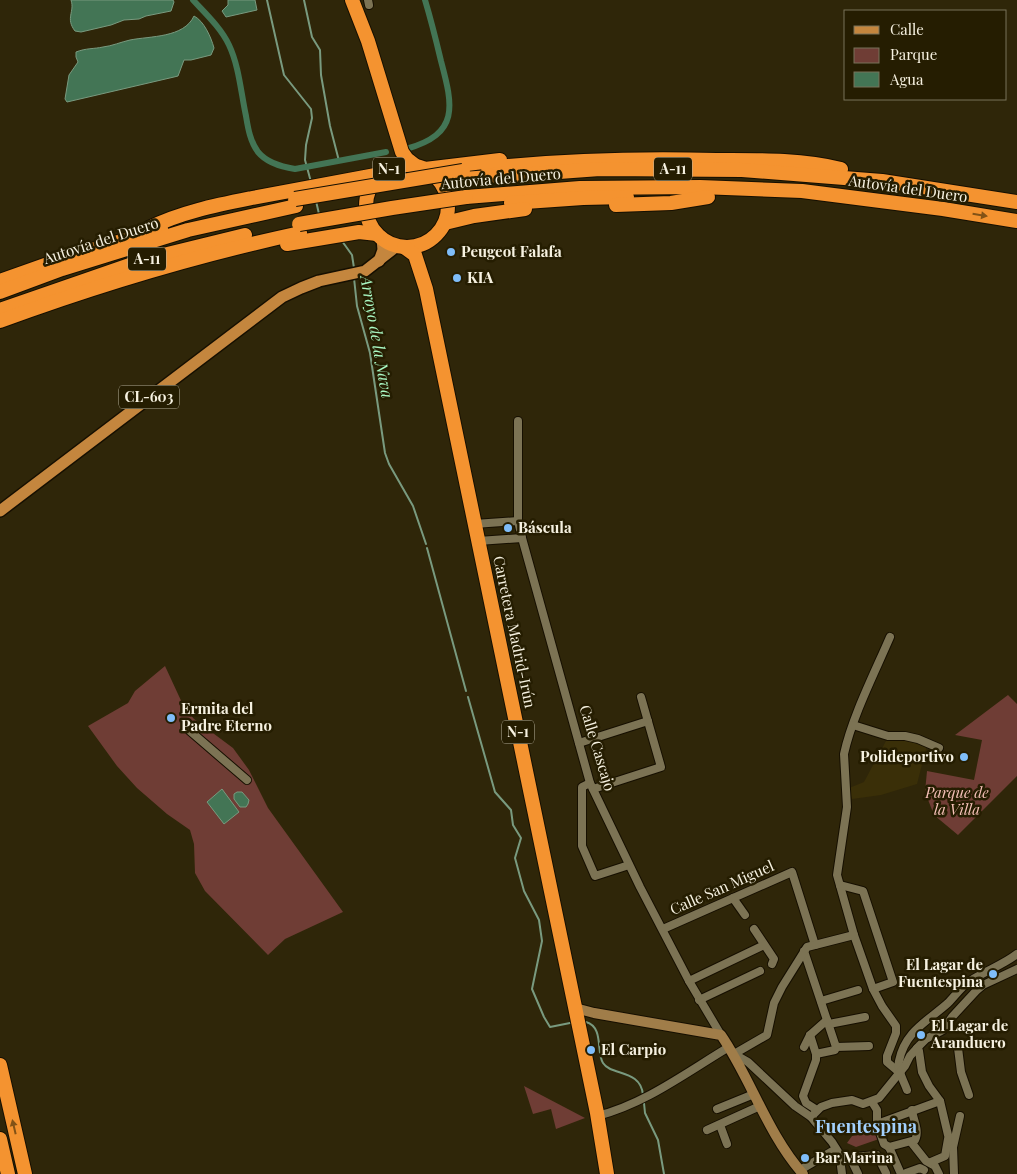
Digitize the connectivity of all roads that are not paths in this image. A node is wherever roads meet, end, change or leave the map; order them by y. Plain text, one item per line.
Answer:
1 (352, 0) edge
2 (388, 109) junction
3 (741, 160) junction
4 (420, 168) junction
5 (385, 172) junction
6 (463, 175) junction
7 (887, 181) junction
8 (708, 197) junction
9 (297, 198) junction
10 (882, 201) junction
11 (467, 202) junction
12 (1017, 202) edge
13 (1017, 221) edge
14 (444, 223) junction
15 (299, 228) junction
16 (379, 236) junction
17 (425, 243) junction
18 (400, 246) junction
19 (379, 262) junction
20 (422, 274) junction
21 (127, 277) junction
22 (0, 281) edge
23 (0, 292) edge
24 (56, 300) junction
25 (0, 310) edge
26 (0, 321) edge
27 (0, 329) edge
28 (518, 421) dead end
29 (0, 511) edge
30 (518, 521) junction
31 (474, 524) junction
32 (522, 538) junction
33 (478, 541) junction
34 (890, 636) dead end
35 (641, 697) dead end
36 (648, 721) junction
37 (853, 725) junction
38 (190, 731) dead end
39 (579, 742) junction
40 (939, 748) dead end
41 (247, 780) dead end
42 (591, 786) junction
43 (629, 865) junction
44 (840, 885) junction
45 (856, 888) junction
46 (733, 898) junction
47 (844, 900) junction
48 (745, 915) dead end
49 (663, 929) junction
50 (754, 929) dead end
51 (854, 935) junction
52 (764, 945) junction
53 (815, 945) junction
54 (804, 951) junction
55 (1017, 954) edge
56 (772, 964) dead end
57 (1017, 969) edge
58 (760, 971) dead end
59 (689, 981) junction
60 (873, 988) junction
61 (858, 990) dead end
62 (700, 1000) junction
63 (821, 1001) junction
64 (575, 1008) junction
65 (865, 1017) dead end
66 (828, 1022) junction
67 (721, 1035) junction
68 (810, 1036) junction
69 (836, 1046) junction
70 (870, 1046) dead end
71 (804, 1047) dead end
72 (917, 1048) junction
73 (958, 1048) dead end
74 (732, 1051) junction
75 (816, 1054) junction
76 (0, 1065) edge
77 (900, 1073) junction
78 (907, 1090) dead end
79 (754, 1094) junction
80 (969, 1095) dead end
81 (940, 1101) junction
82 (872, 1102) junction
83 (760, 1106) junction
84 (717, 1109) dead end
85 (816, 1110) junction
86 (912, 1110) junction
87 (597, 1116) junction
88 (811, 1117) junction
89 (945, 1118) junction
90 (881, 1123) junction
91 (720, 1125) junction
92 (707, 1130) dead end
93 (948, 1136) junction
94 (0, 1139) edge
95 (911, 1142) junction
96 (727, 1144) dead end
97 (889, 1147) junction
98 (953, 1147) junction
99 (836, 1149) junction
100 (846, 1157) junction
101 (940, 1159) junction
102 (931, 1162) junction
103 (799, 1169) edge
104 (924, 1170) dead end
105 (899, 1171) edge
106 (8, 1174) edge
107 (25, 1174) edge
108 (607, 1174) edge
109 (842, 1174) edge
110 (858, 1174) edge
111 (886, 1174) edge
112 (907, 1174) edge
113 (954, 1174) edge

1 - 2 highway, N-1
2 - 4 highway, N-1
2 - 5 highway, N-1
3 - 4 highway
3 - 6 highway
3 - 7 highway
4 - 5 highway, N-1
4 - 14 highway, N-1
5 - 9 highway
5 - 16 highway, N-1
6 - 7 highway, Autovía del Duero / A-11
6 - 9 highway, Autovía del Duero / A-11
7 - 12 highway, Autovía del Duero / A-11
8 - 10 highway
8 - 11 highway
8 - 14 highway
9 - 22 highway
9 - 23 highway, Autovía del Duero / A-11
10 - 11 highway, Autovía del Duero / A-11
10 -> 13 highway, Autovía del Duero / A-11
11 - 15 highway, Autovía del Duero / A-11, bridge
14 - 17 highway
15 - 21 highway
15 - 25 highway, Autovía del Duero / A-11
16 - 18 highway, N-1
16 - 19 main road
16 - 21 highway
17 - 18 highway
17 - 20 highway, Carretera Madrid-Irún / N-1
18 - 19 main road, CL-603
18 - 20 highway, Carretera Madrid-Irún / N-1
19 - 29 main road, CL-603
20 - 31 highway, Carretera Madrid-Irún / N-1
21 - 24 highway
24 - 26 highway
24 - 27 highway
28 - 30 street, Calle Cascajo
30 - 31 street
30 - 32 street, Calle Cascajo
31 - 33 highway, Carretera Madrid-Irún / N-1
32 - 33 street
32 - 39 street, Calle Cascajo
33 - 64 highway, Carretera Madrid-Irún / N-1
34 - 37 street
35 - 36 street
36 - 39 street
36 - 42 street
37 - 40 street
37 - 44 street
38 - 41 street
39 - 42 street, Calle Cascajo
42 - 43 street, Calle Cascajo
42 - 43 street
43 - 49 street, Calle Cascajo
44 - 45 street
44 - 47 street
45 - 47 street
45 - 60 street
46 - 48 street
46 - 49 street, Calle San Miguel
46 - 53 street, Calle San Miguel
47 - 51 street
49 - 59 street, Calle Cascajo
50 - 52 street
51 - 53 street
51 - 60 street
52 - 56 street
52 - 59 street
53 - 54 street
54 - 63 street
54 - 74 street
55 - 77 street
57 - 72 street
58 - 62 street
59 - 62 street, Calle Cascajo
60 - 77 street
61 - 63 street
62 - 67 street, Calle Cascajo
63 - 66 street
64 - 67 main road
64 - 87 highway, Carretera Madrid-Irún / N-1
65 - 66 street
66 - 68 street
66 - 69 street
67 - 74 main road, Calle Cascajo
68 - 71 street
68 - 75 street
69 - 70 street
69 - 75 street
72 - 77 street
72 - 81 street
73 - 80 street
74 - 79 main road, Calle Cascajo
74 - 87 street
74 - 88 street
75 - 85 street
107 -> 76 highway
77 - 78 street
77 - 82 street
79 - 83 main road, Calle Cascajo
79 - 84 street
81 - 86 street
81 - 89 street
82 - 85 street
82 - 90 street
83 - 91 street
83 - 103 main road, Calle Cascajo
85 - 88 street
86 - 90 street
86 - 95 street
87 - 108 highway, Carretera Madrid-Irún / N-1
88 - 99 street
89 - 93 street
89 - 98 street
90 - 97 street
91 - 92 street
91 - 96 street
93 - 98 street
93 - 101 street
94 - 106 highway
95 - 97 street
95 - 102 street
97 - 105 street
98 - 113 street
99 - 100 street
99 - 103 street
100 - 109 street
100 - 110 street
100 - 111 street
101 - 102 street
101 - 102 street
104 - 112 street
105 - 111 street

